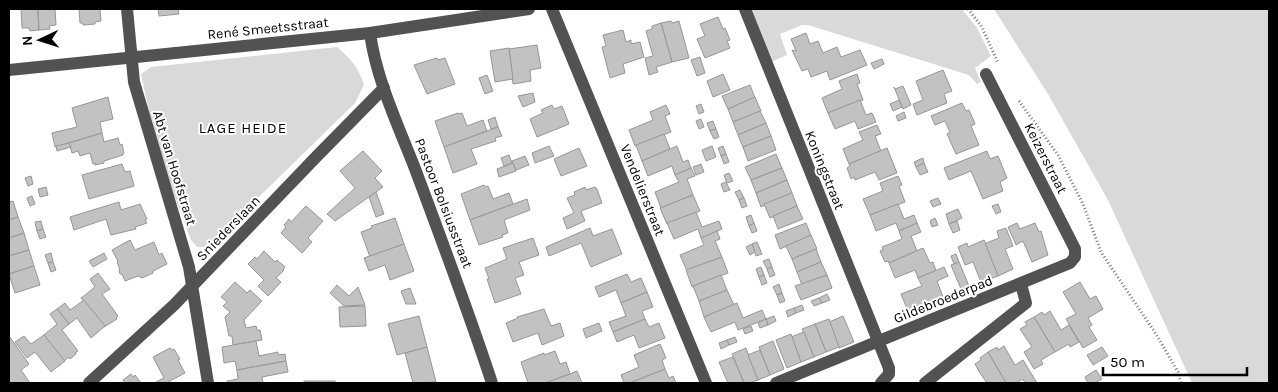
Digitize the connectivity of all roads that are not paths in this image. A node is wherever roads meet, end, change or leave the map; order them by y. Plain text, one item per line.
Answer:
1 (127, 9) edge
2 (529, 9) edge
3 (552, 9) edge
4 (745, 9) edge
5 (370, 33) junction
6 (131, 58) junction
7 (9, 70) edge
8 (986, 74) dead end
9 (384, 88) junction
10 (1075, 257) joint
11 (1020, 284) junction
12 (192, 287) junction
13 (877, 342) junction
14 (89, 383) edge
15 (208, 383) edge
16 (492, 383) edge
17 (706, 383) edge
18 (776, 383) edge
19 (881, 383) edge
20 (925, 383) edge

1 - 6 street, Abt van Hoofstraat
2 - 5 street, René Smeetsstraat
3 - 17 street, Vendelierstraat
4 - 13 street, Koningstraat
5 - 6 street, René Smeetsstraat
5 - 9 street, Pastoor Bolsiusstraat
6 - 7 street, René Smeetsstraat
6 - 12 street, Abt van Hoofstraat
8 - 10 street, Keizerstraat
9 - 12 street, Sniederslaan
9 - 16 street, Pastoor Bolsiusstraat
10 - 11 street, Gildebroederpad
11 - 13 street, Gildebroederpad
11 - 20 street
12 - 14 street, Sniederslaan
12 - 15 street, Abt van Hoofstraat
13 - 18 street
13 - 19 street, Koningstraat

